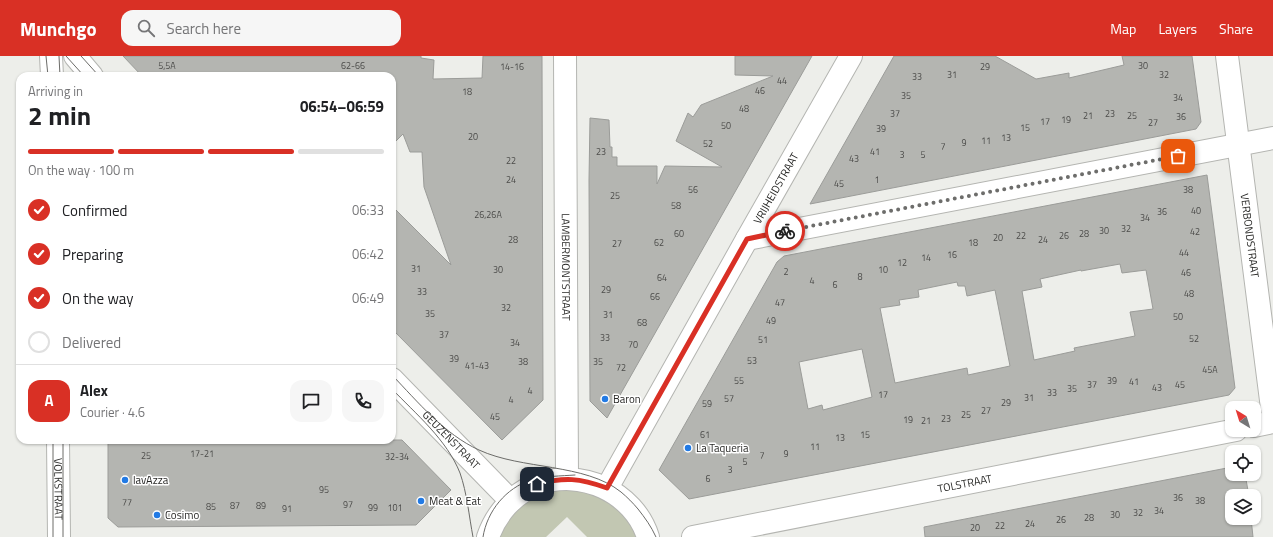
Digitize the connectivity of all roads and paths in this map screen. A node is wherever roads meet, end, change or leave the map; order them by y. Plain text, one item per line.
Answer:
1 (51, 56) edge
2 (75, 56) edge
3 (565, 56) edge
4 (851, 56) edge
5 (1227, 56) edge
6 (52, 72) edge
7 (89, 72) edge
8 (1273, 138) edge
9 (1239, 145) junction
10 (747, 239) junction
11 (396, 384) edge
12 (1273, 416) edge
13 (1273, 422) edge
14 (1261, 425) edge
15 (1225, 432) edge
16 (58, 444) edge
17 (567, 479) junction
18 (607, 488) junction
19 (510, 501) junction
20 (59, 537) edge
21 (488, 537) edge
22 (648, 537) edge
23 (693, 537) edge

1 - 6 street
2 - 7 street
3 - 17 street, LAMBERMONTSTRAAT
4 - 10 street, VRIJHEIDSTRAAT
5 - 9 street, VERBONDSTRAAT
8 - 9 street
9 - 10 street
9 - 12 street, VERBONDSTRAAT
10 - 18 street, VRIJHEIDSTRAAT
11 - 19 street, GEUZENSTRAAT
13 - 14 street
15 - 23 street, TOLSTRAAT
16 - 20 street, VOLKSTRAAT
17 - 18 street
17 - 19 street
18 - 22 street
19 - 21 street

